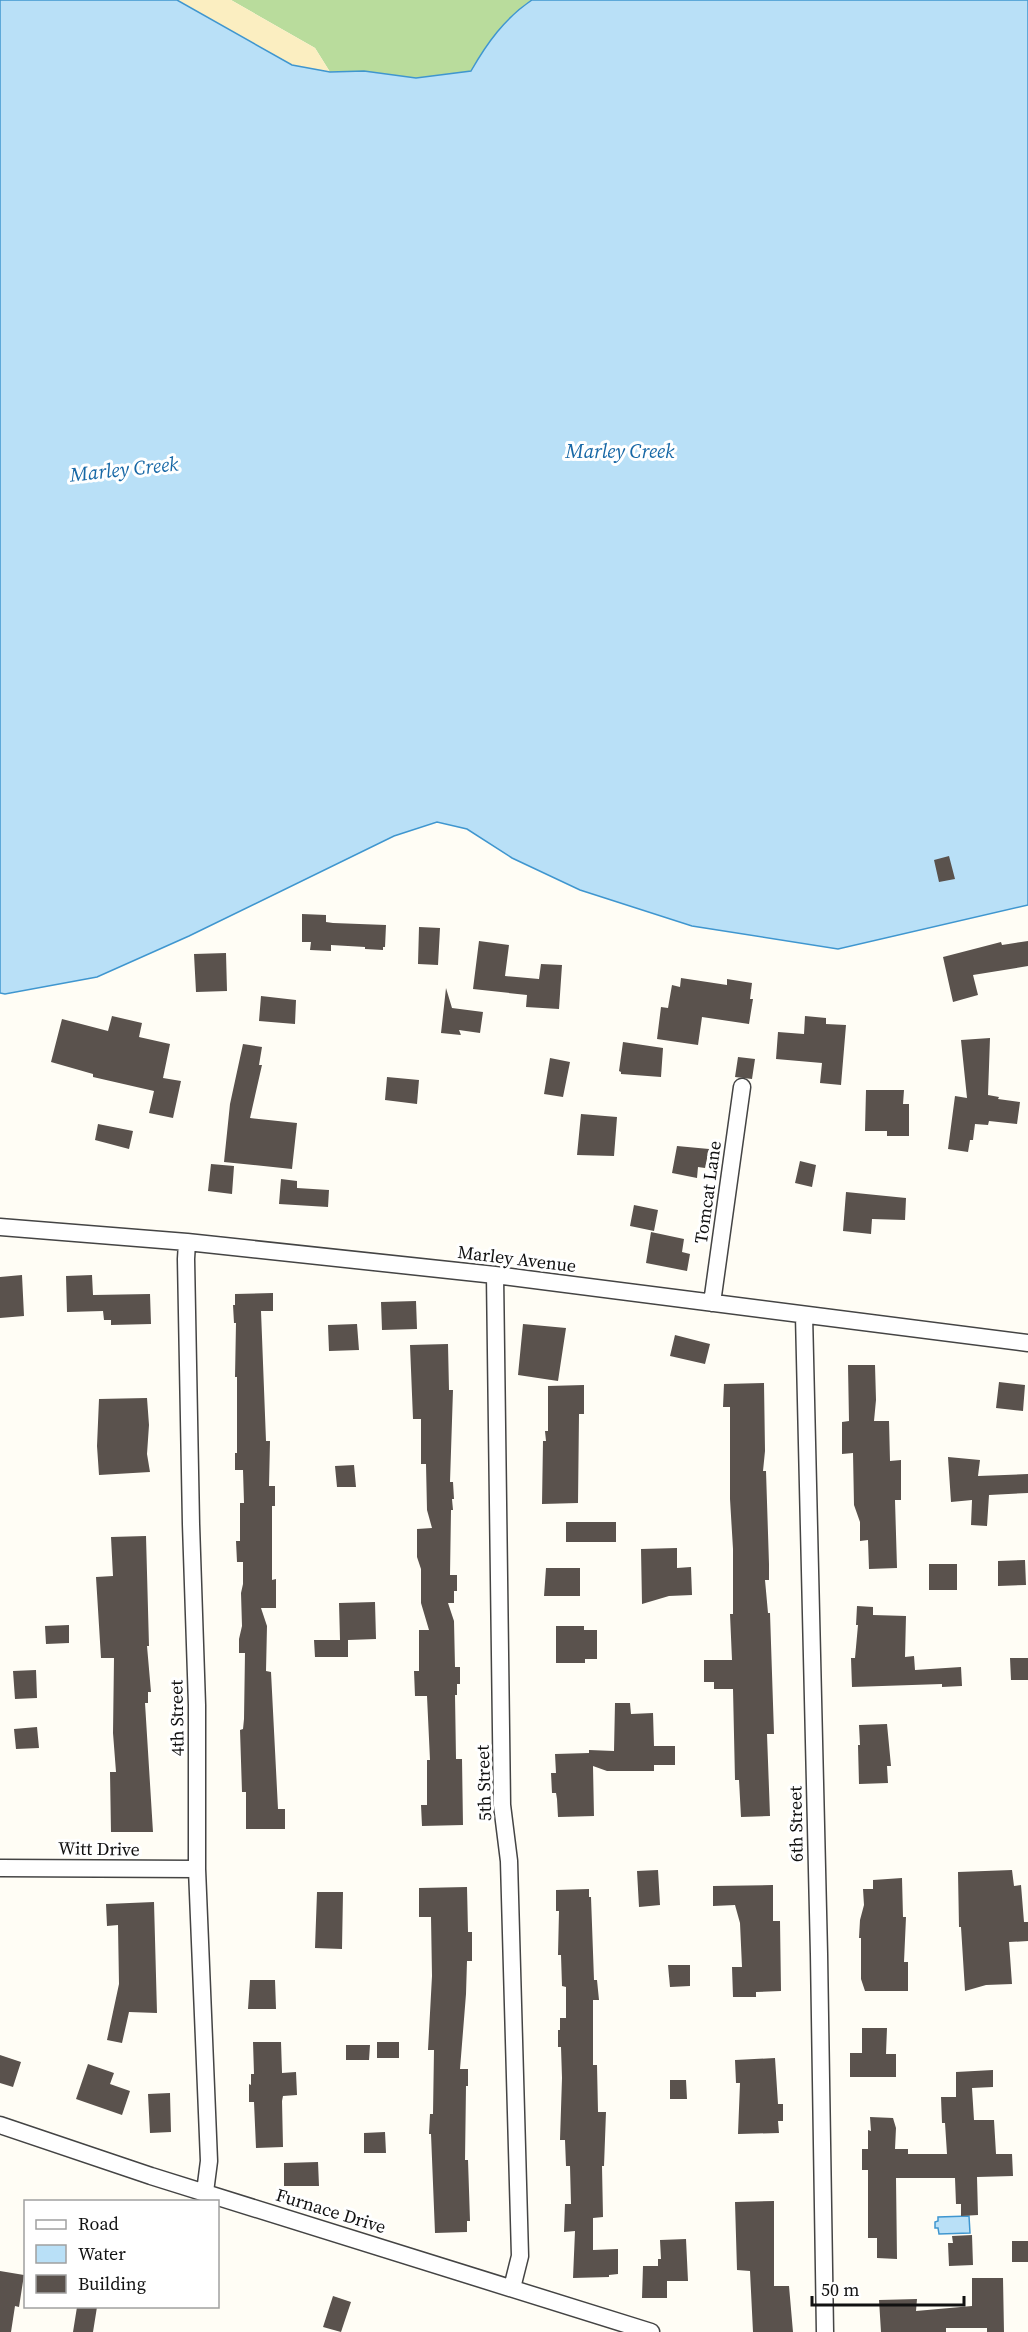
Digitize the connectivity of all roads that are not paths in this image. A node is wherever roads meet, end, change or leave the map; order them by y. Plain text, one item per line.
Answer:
1 (742, 1087) dead end
2 (0, 1227) edge
3 (187, 1242) junction
4 (495, 1275) junction
5 (712, 1303) junction
6 (804, 1315) junction
7 (1028, 1342) edge
8 (0, 1868) edge
9 (197, 1869) junction
10 (0, 2125) edge
11 (205, 2192) junction
12 (512, 2288) junction
13 (651, 2332) edge
14 (825, 2332) edge

1 - 5 street, Tomcat Lane
2 - 3 street, Marley Avenue
3 - 4 street, Marley Avenue
3 - 9 street, 4th Street
4 - 5 street, Marley Avenue
4 - 12 street, 5th Street
5 - 6 street, Marley Avenue
6 - 7 street, Marley Avenue
6 - 14 street, 6th Street
8 - 9 street, Witt Drive
9 - 11 street, 4th Street
10 - 11 street, Furnace Drive
11 - 12 street, Furnace Drive
12 - 13 street, Furnace Drive

